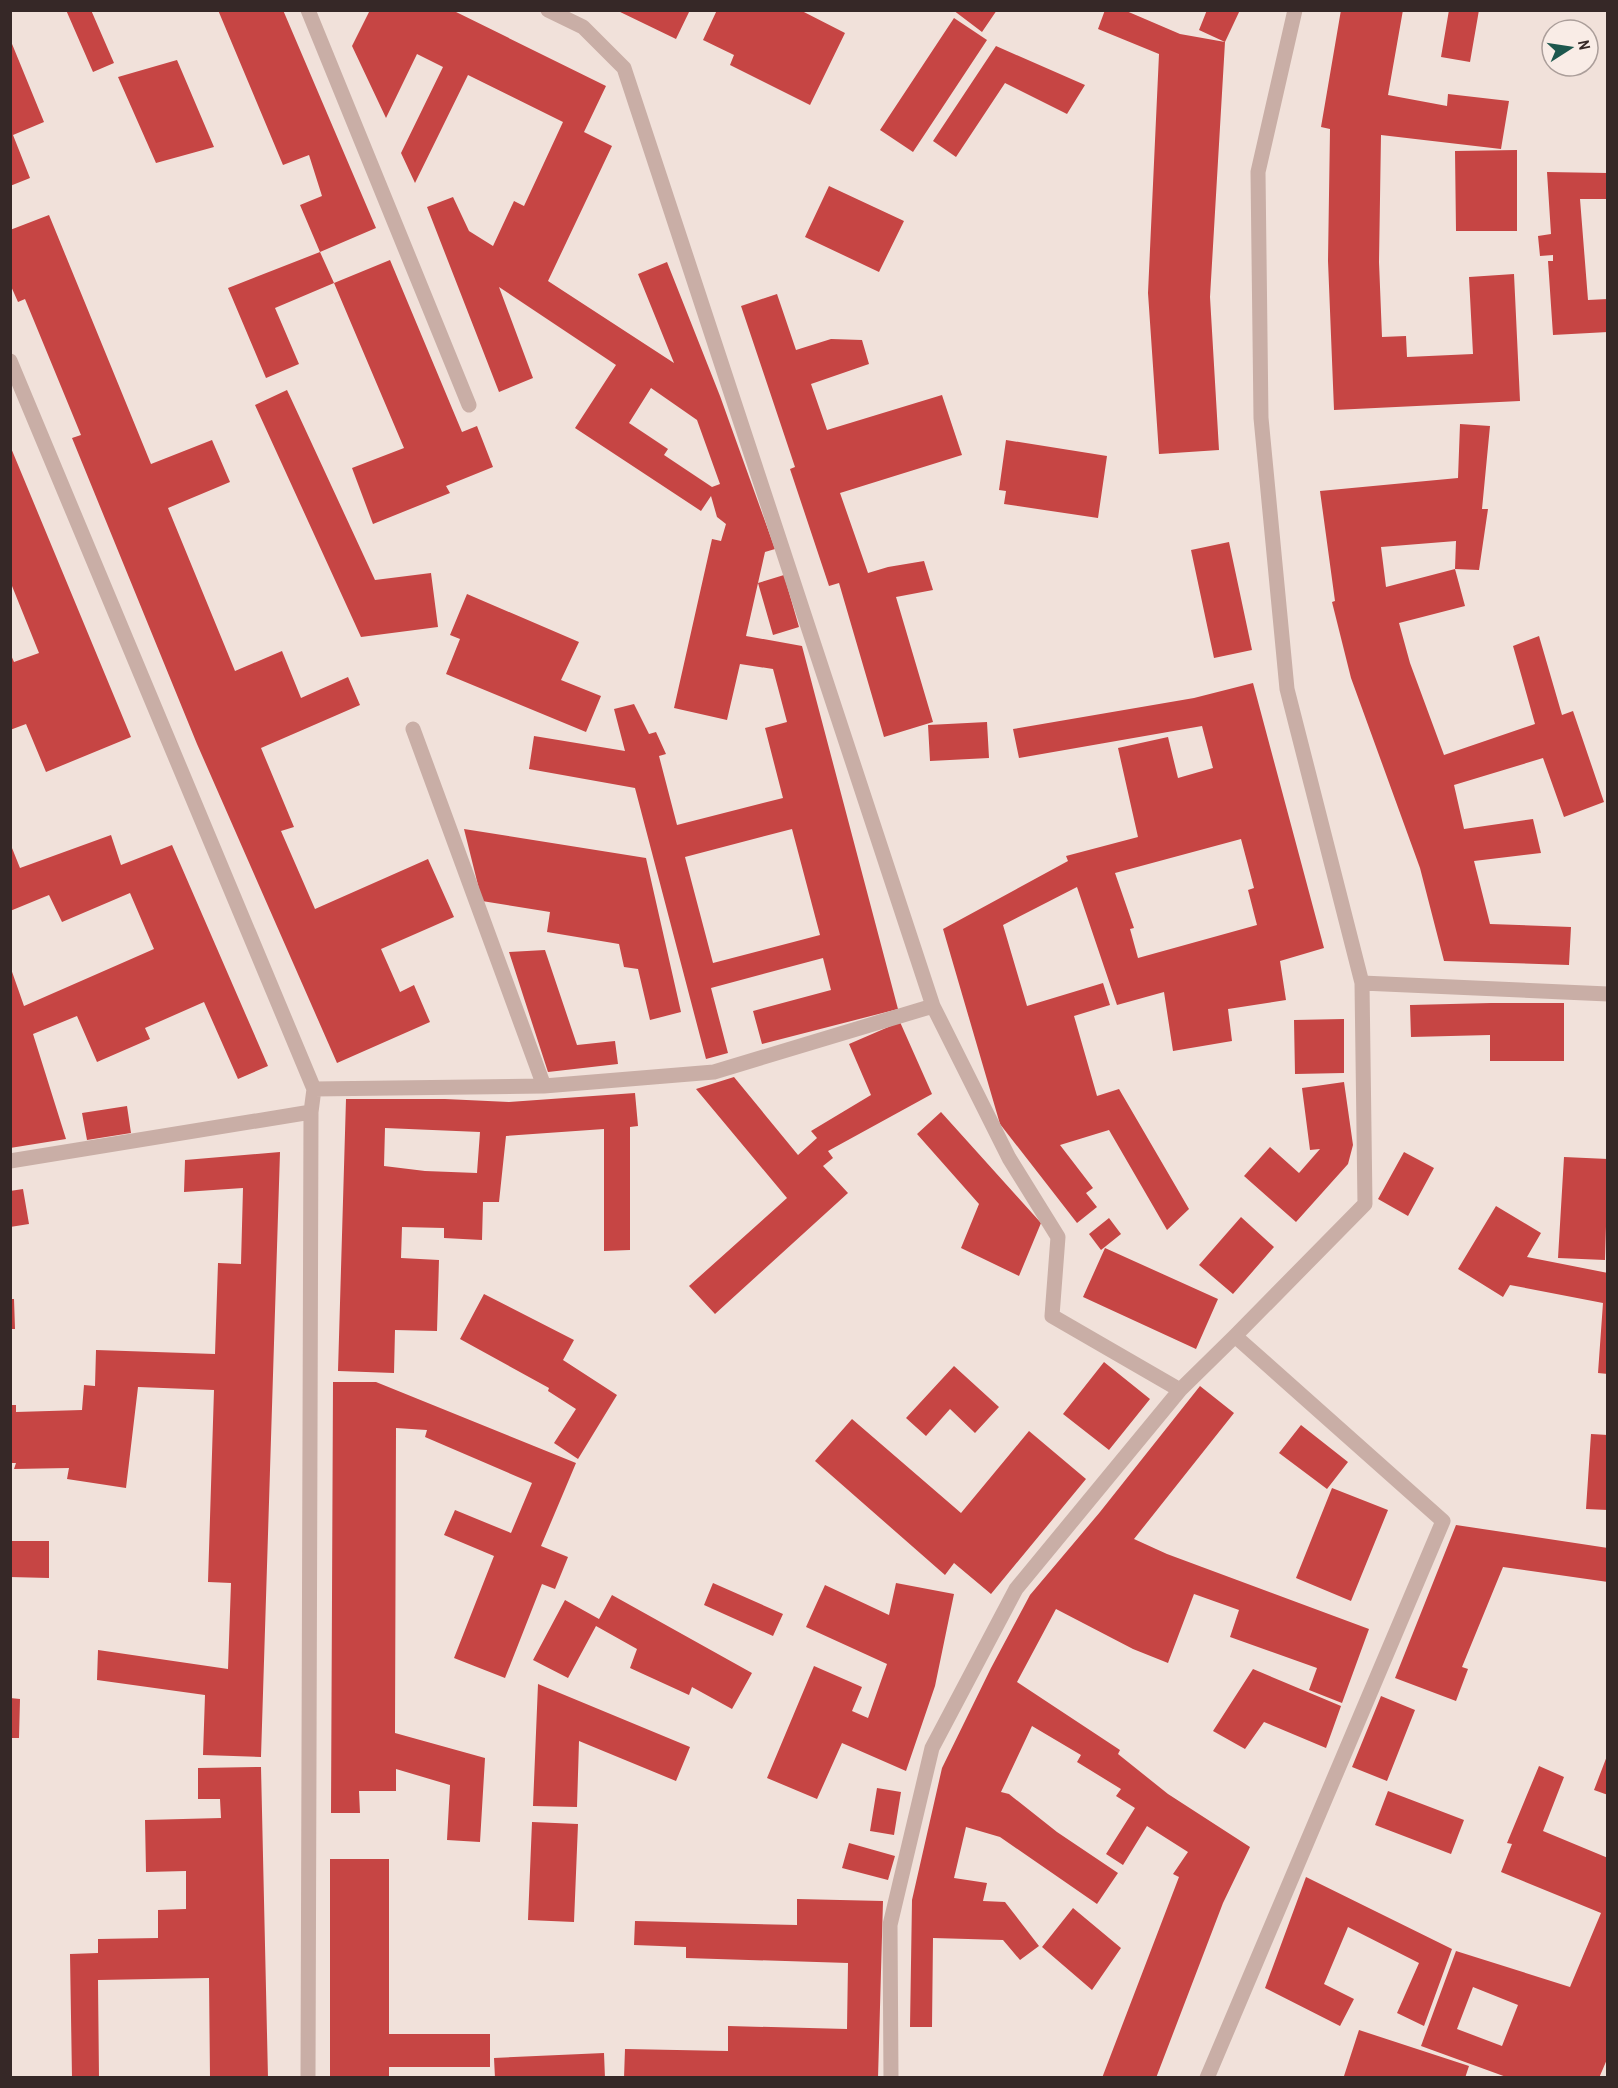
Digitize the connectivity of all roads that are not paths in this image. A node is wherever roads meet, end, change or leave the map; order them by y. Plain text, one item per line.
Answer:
1 (308, 10) edge
2 (548, 10) edge
3 (1295, 10) edge
4 (10, 361) edge
5 (470, 405) dead end
6 (413, 729) dead end
7 (1362, 983) junction
8 (1608, 994) edge
9 (933, 1006) junction
10 (544, 1086) junction
11 (314, 1089) junction
12 (311, 1112) junction
13 (10, 1161) edge
14 (1235, 1336) junction
15 (1180, 1390) junction
16 (308, 2078) edge
17 (891, 2078) edge
18 (1207, 2078) edge

1 - 5 street
2 - 9 street
3 - 7 street
4 - 11 street
6 - 10 street
7 - 8 street
7 - 14 street
9 - 10 street
9 - 15 street
10 - 11 street
11 - 12 street
12 - 13 street
12 - 16 street
14 - 15 street
14 - 18 street
15 - 17 street

